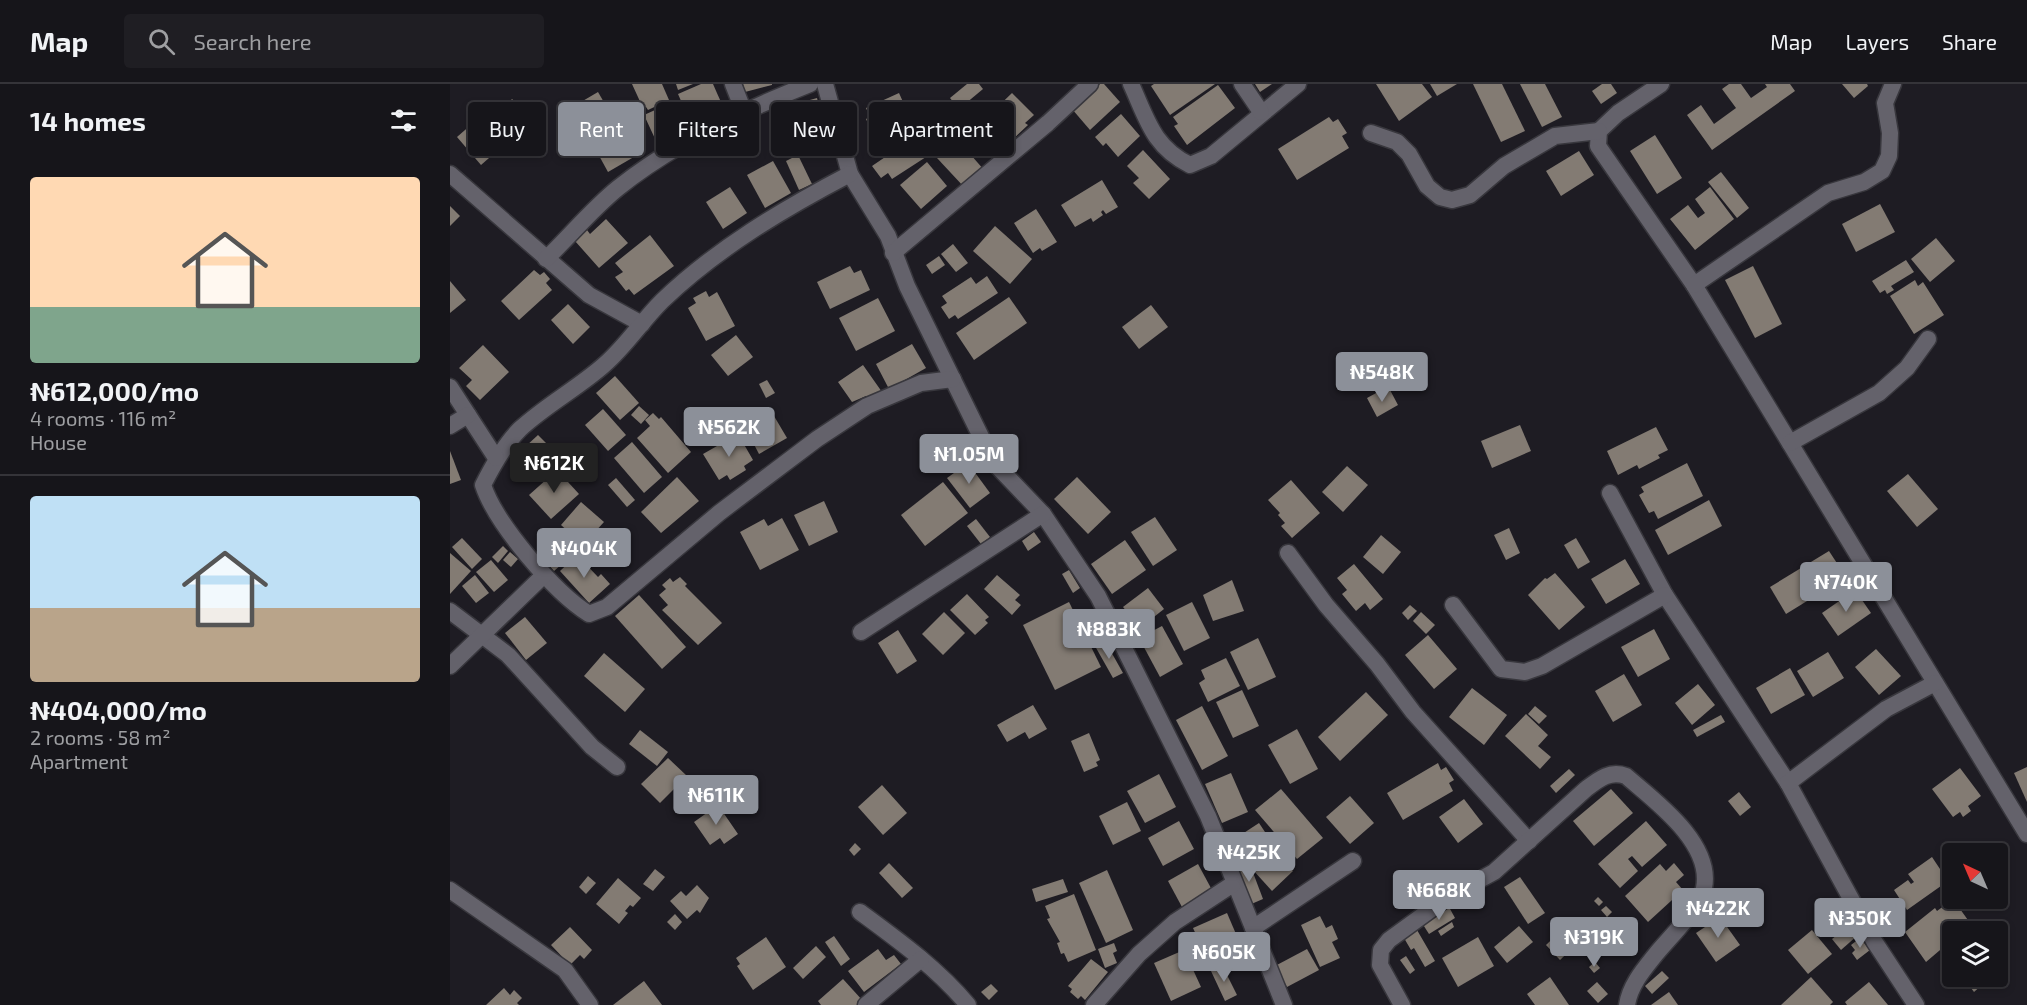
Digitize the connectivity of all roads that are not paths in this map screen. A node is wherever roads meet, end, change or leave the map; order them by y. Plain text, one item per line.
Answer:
1 (733, 84) edge
2 (810, 84) edge
3 (825, 84) edge
4 (1090, 84) edge
5 (1131, 84) edge
6 (1242, 84) edge
7 (1298, 84) edge
8 (1661, 84) edge
9 (1893, 84) edge
10 (740, 102) edge
11 (759, 104) edge
12 (1261, 112) junction
13 (1599, 131) junction
14 (1371, 134) dead end
15 (667, 156) edge
16 (450, 174) edge
17 (849, 174) junction
18 (893, 253) junction
19 (546, 259) junction
20 (1694, 285) junction
21 (642, 324) junction
22 (1928, 339) dead end
23 (953, 379) junction
24 (450, 387) edge
25 (468, 415) junction
26 (450, 426) edge
27 (1790, 443) junction
28 (496, 458) junction
29 (1610, 493) dead end
30 (1042, 514) junction
31 (1287, 553) dead end
32 (544, 575) junction
33 (1665, 595) junction
34 (1453, 605) dead end
35 (450, 611) edge
36 (861, 632) dead end
37 (482, 635) junction
38 (450, 666) edge
39 (1935, 682) junction
40 (617, 766) dead end
41 (1788, 783) junction
42 (2027, 834) edge
43 (1529, 841) junction
44 (1353, 861) dead end
45 (1233, 884) junction
46 (450, 890) edge
47 (860, 912) dead end
48 (1253, 928) junction
49 (921, 958) junction
50 (1103, 1001) edge
51 (1626, 1004) edge
52 (590, 1005) edge
53 (866, 1005) edge
54 (968, 1005) edge
55 (1284, 1005) edge
56 (1402, 1005) edge
57 (1916, 1005) edge

1 - 10 street
2 - 11 street
3 - 17 street
4 - 18 street
5 - 12 street
6 - 12 street
7 - 12 street
8 - 13 street
9 - 20 street
13 - 14 street
13 - 20 street
15 - 19 street
16 - 19 street
17 - 18 street
17 - 21 street
18 - 23 street
19 - 21 street
20 - 27 street
21 - 28 street
22 - 27 street
23 - 30 street
23 - 32 street
24 - 25 street
25 - 26 street
25 - 28 street
27 - 39 street
28 - 32 street
29 - 33 street
30 - 36 street
30 - 45 street
31 - 43 street
32 - 37 street
33 - 34 street
33 - 41 street
35 - 37 street
37 - 38 street
37 - 40 street
39 - 41 street
39 - 42 street
41 - 57 street
43 - 51 street
43 - 56 street
44 - 48 street
45 - 48 street
45 - 50 street
46 - 52 street
47 - 49 street
48 - 55 street
49 - 53 street
49 - 54 street

